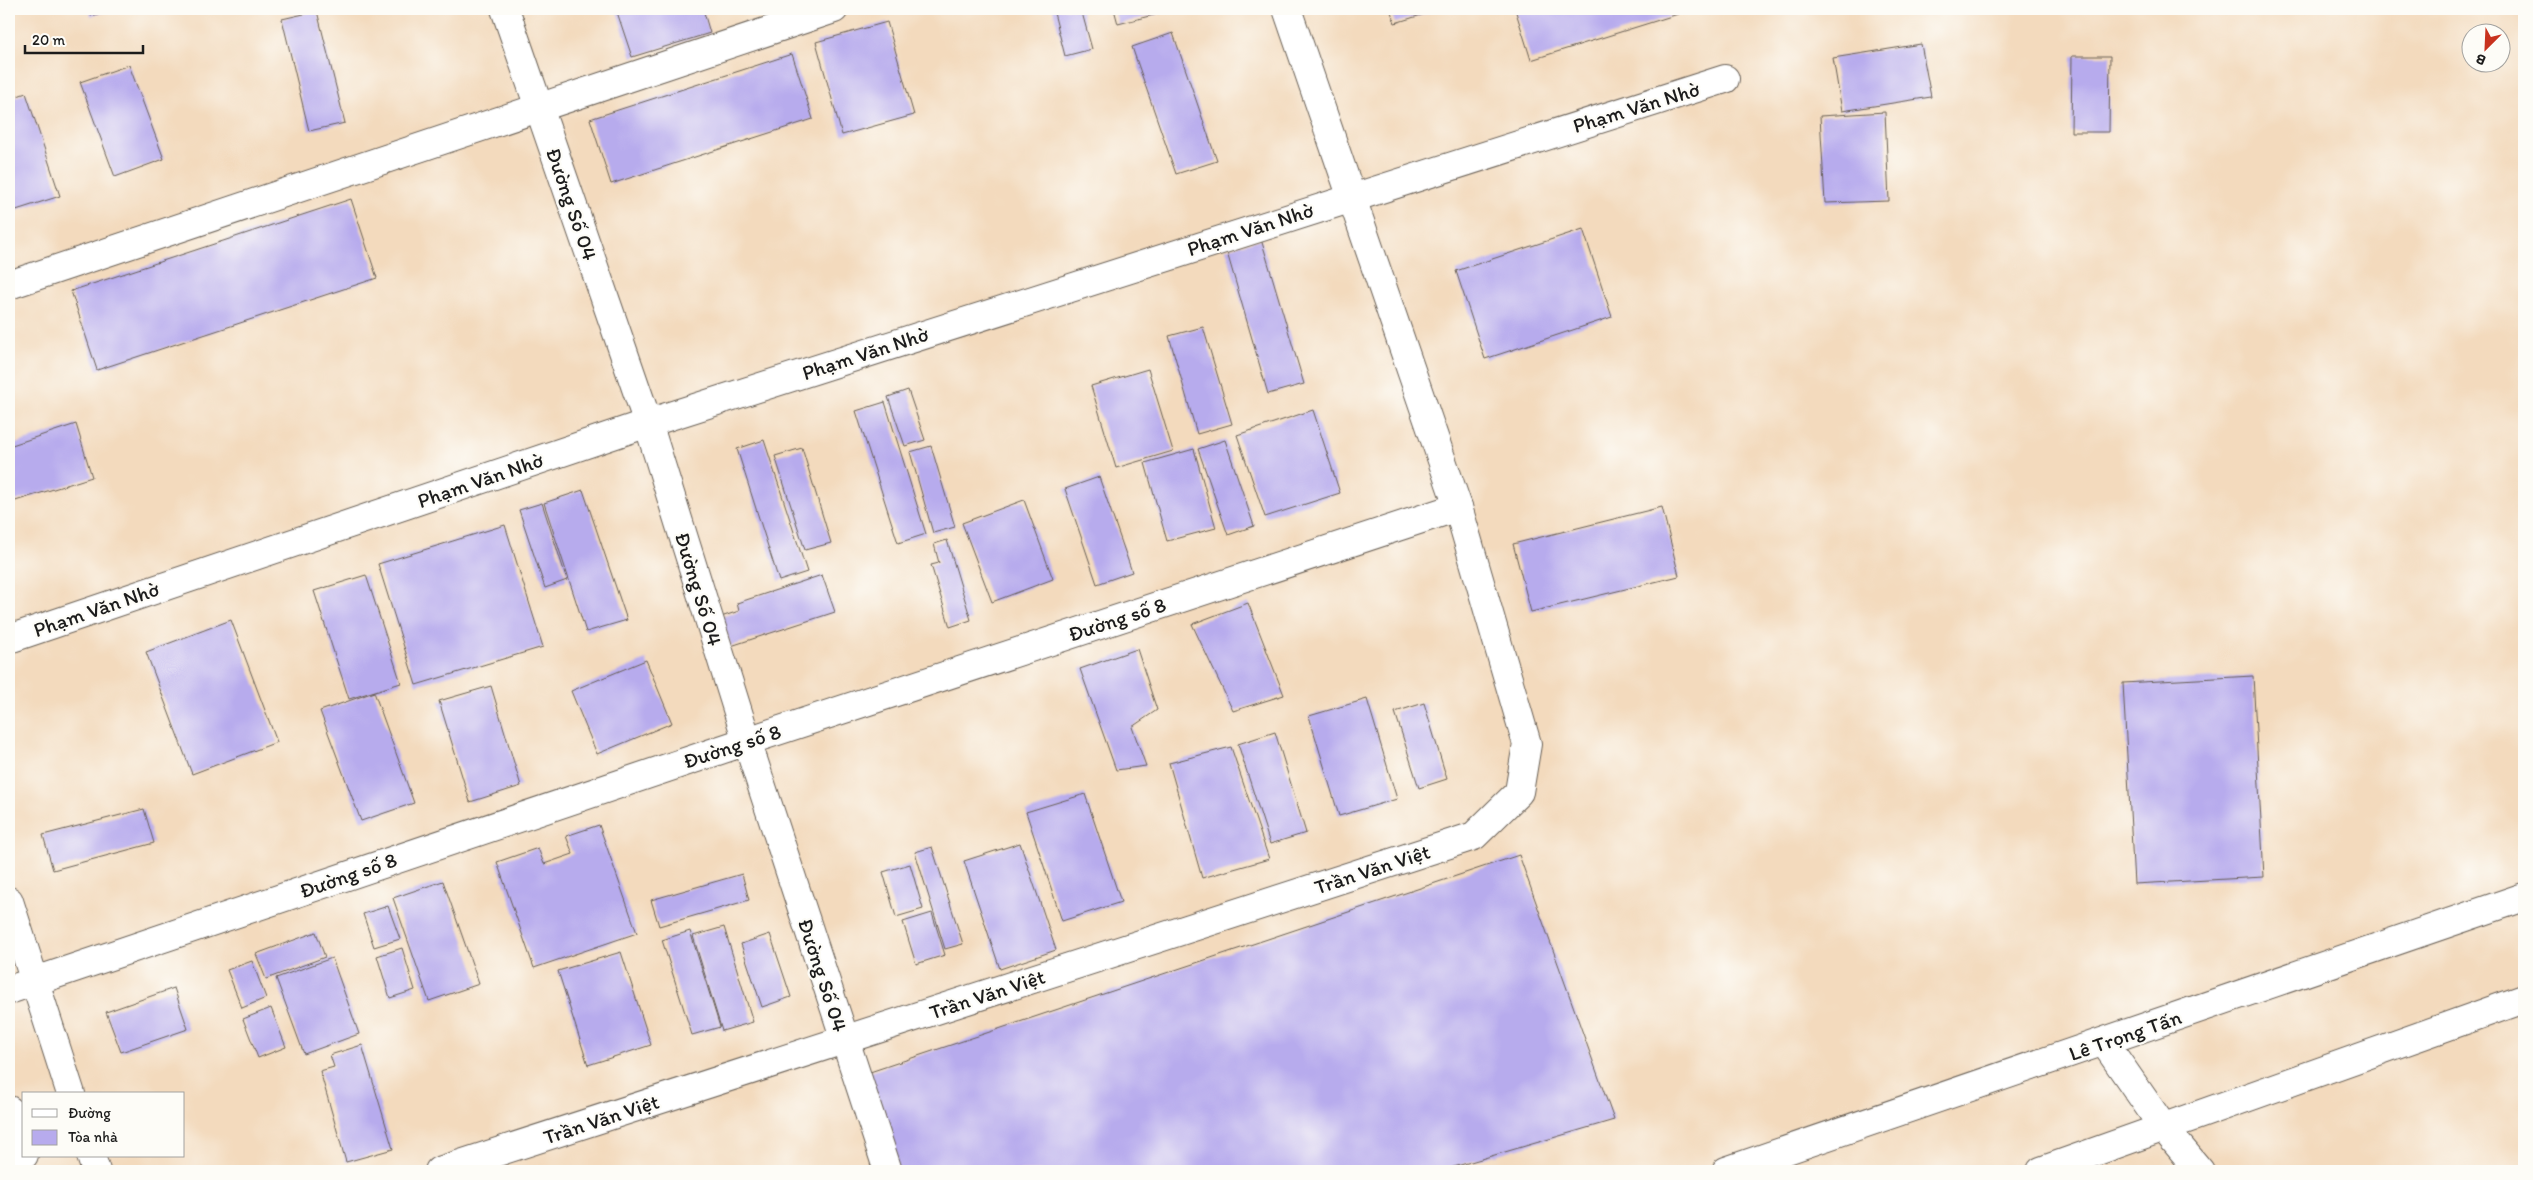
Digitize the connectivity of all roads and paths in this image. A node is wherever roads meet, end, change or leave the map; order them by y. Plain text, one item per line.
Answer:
1 (505, 9) edge
2 (834, 9) edge
3 (1287, 9) edge
4 (1724, 80) dead end
5 (538, 106) junction
6 (1352, 197) junction
7 (9, 285) edge
8 (648, 423) junction
9 (1458, 507) junction
10 (9, 639) edge
11 (747, 741) junction
12 (2524, 897) edge
13 (9, 901) edge
14 (34, 980) junction
15 (9, 990) edge
16 (2524, 999) edge
17 (844, 1040) junction
18 (2104, 1042) junction
19 (70, 1092) edge
20 (9, 1110) edge
21 (2163, 1127) junction
22 (22, 1150) edge
23 (25, 1158) edge
24 (92, 1158) edge
25 (29, 1171) edge
26 (96, 1171) edge
27 (439, 1171) edge
28 (888, 1171) edge
29 (1726, 1171) edge
30 (2041, 1171) edge
31 (2200, 1171) edge

1 - 5 street, Đường Số 04
2 - 5 street
3 - 6 street
4 - 6 street, Phạm Văn Nhờ
5 - 7 street
5 - 8 street, Đường Số 04
6 - 8 street, Phạm Văn Nhờ
6 - 9 street
8 - 10 street, Phạm Văn Nhờ
8 - 11 street, Đường Số 04
9 - 11 street, Đường số 8
9 - 17 street, Trần Văn Việt
11 - 14 street, Đường số 8
11 - 17 street, Đường Số 04
12 - 18 street, Lê Trọng Tấn
13 - 14 street
14 - 15 street, Đường số 8
14 - 19 street
16 - 21 street
17 - 27 street, Trần Văn Việt
17 - 28 street, Đường Số 04
18 - 21 street
18 - 29 street, Lê Trọng Tấn
20 - 22 street
21 - 30 street
21 - 31 street
23 - 25 street
24 - 26 street

